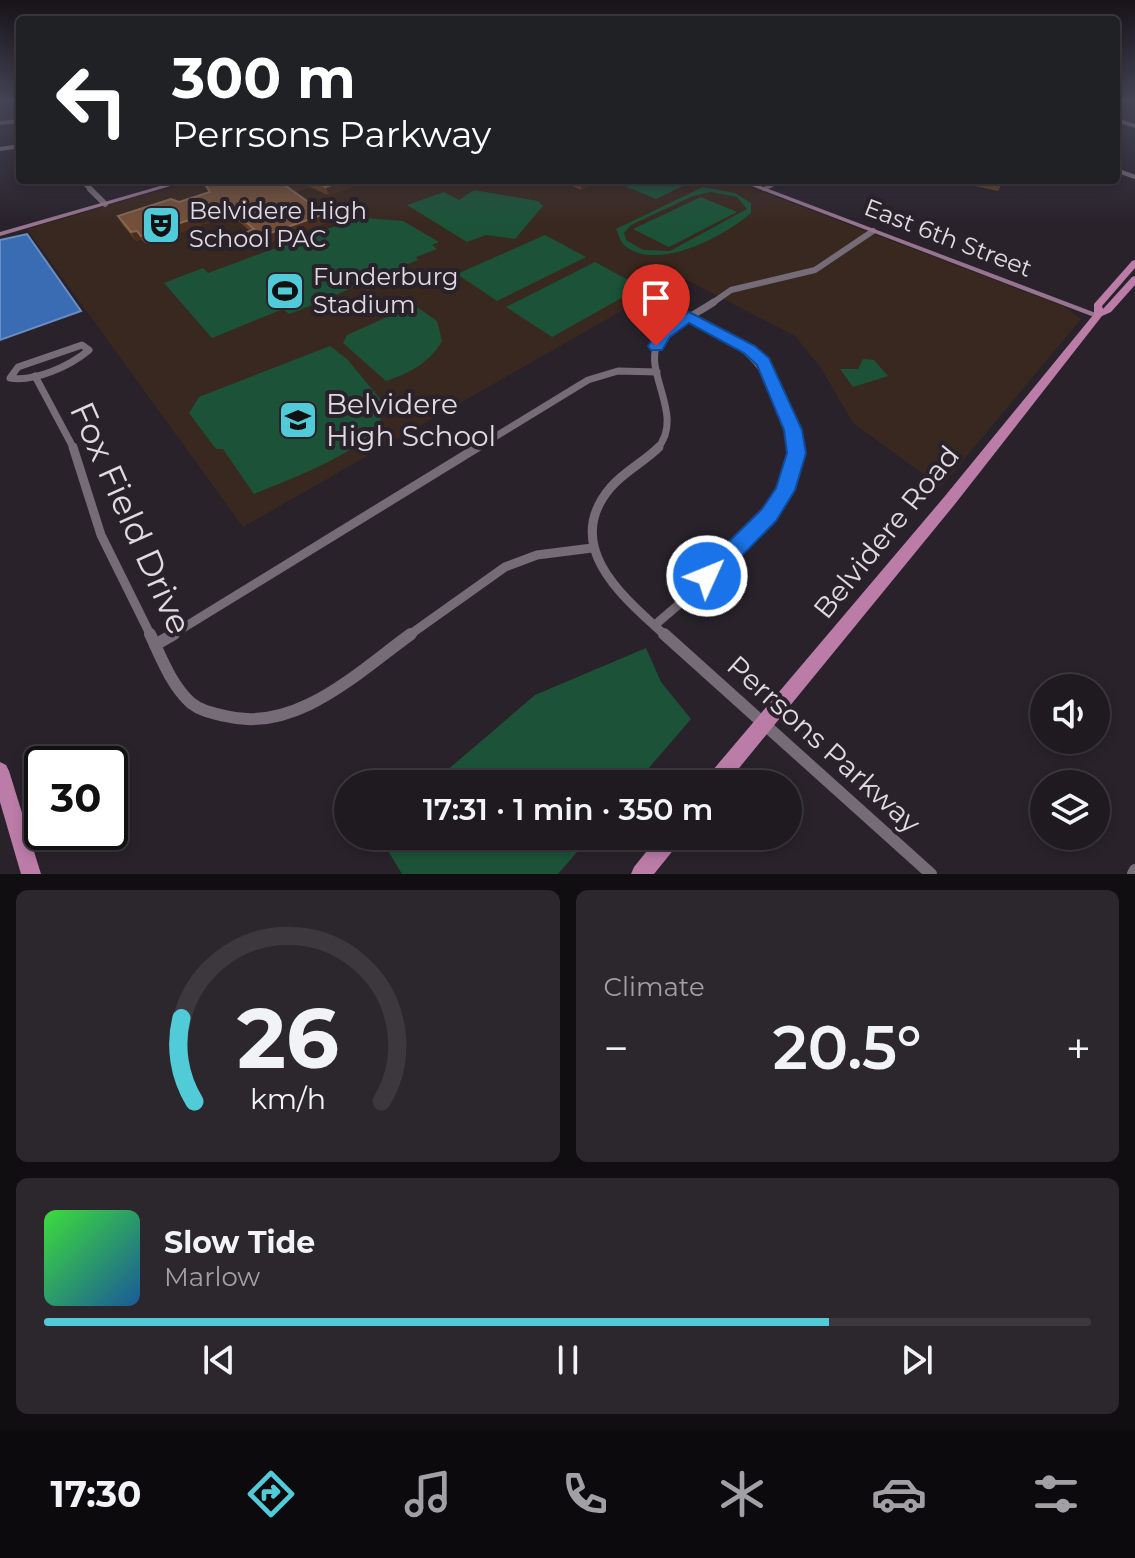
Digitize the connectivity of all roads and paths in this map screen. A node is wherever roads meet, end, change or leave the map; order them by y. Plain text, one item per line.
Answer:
1 (85, 184) edge
2 (174, 184) edge
3 (750, 184) edge
4 (774, 184) edge
5 (764, 189) junction
6 (105, 204) junction
7 (873, 231) junction
8 (1, 232) edge
9 (1135, 263) edge
10 (1135, 279) edge
11 (1098, 315) junction
12 (689, 317) junction
13 (657, 372) junction
14 (35, 376) junction
15 (592, 548) junction
16 (655, 625) junction
17 (155, 645) junction
18 (765, 722) junction
19 (726, 770) edge
20 (0, 771) edge
21 (661, 850) edge
22 (31, 874) edge
23 (641, 874) edge
24 (931, 874) edge

1 - 6 street
2 - 6 street
3 - 5 street, East 6th Street
4 - 5 street
5 - 7 street, East 6th Street
6 - 8 street
7 - 11 street, East 6th Street
7 - 12 street
9 - 11 main road, Belvidere Road
10 - 11 main road, Belvidere Road
11 - 18 main road, Belvidere Road
12 - 13 street
12 - 16 street
13 - 15 street
13 - 17 street
14 - 14 street
14 - 17 street, Fox Field Drive
15 - 16 street, Perrsons Parkway
15 - 17 street, Fox Field Drive
16 - 18 street, Perrsons Parkway
18 - 19 main road, Belvidere Road
18 - 24 street, Perrsons Parkway
20 - 22 main road
21 - 23 main road

